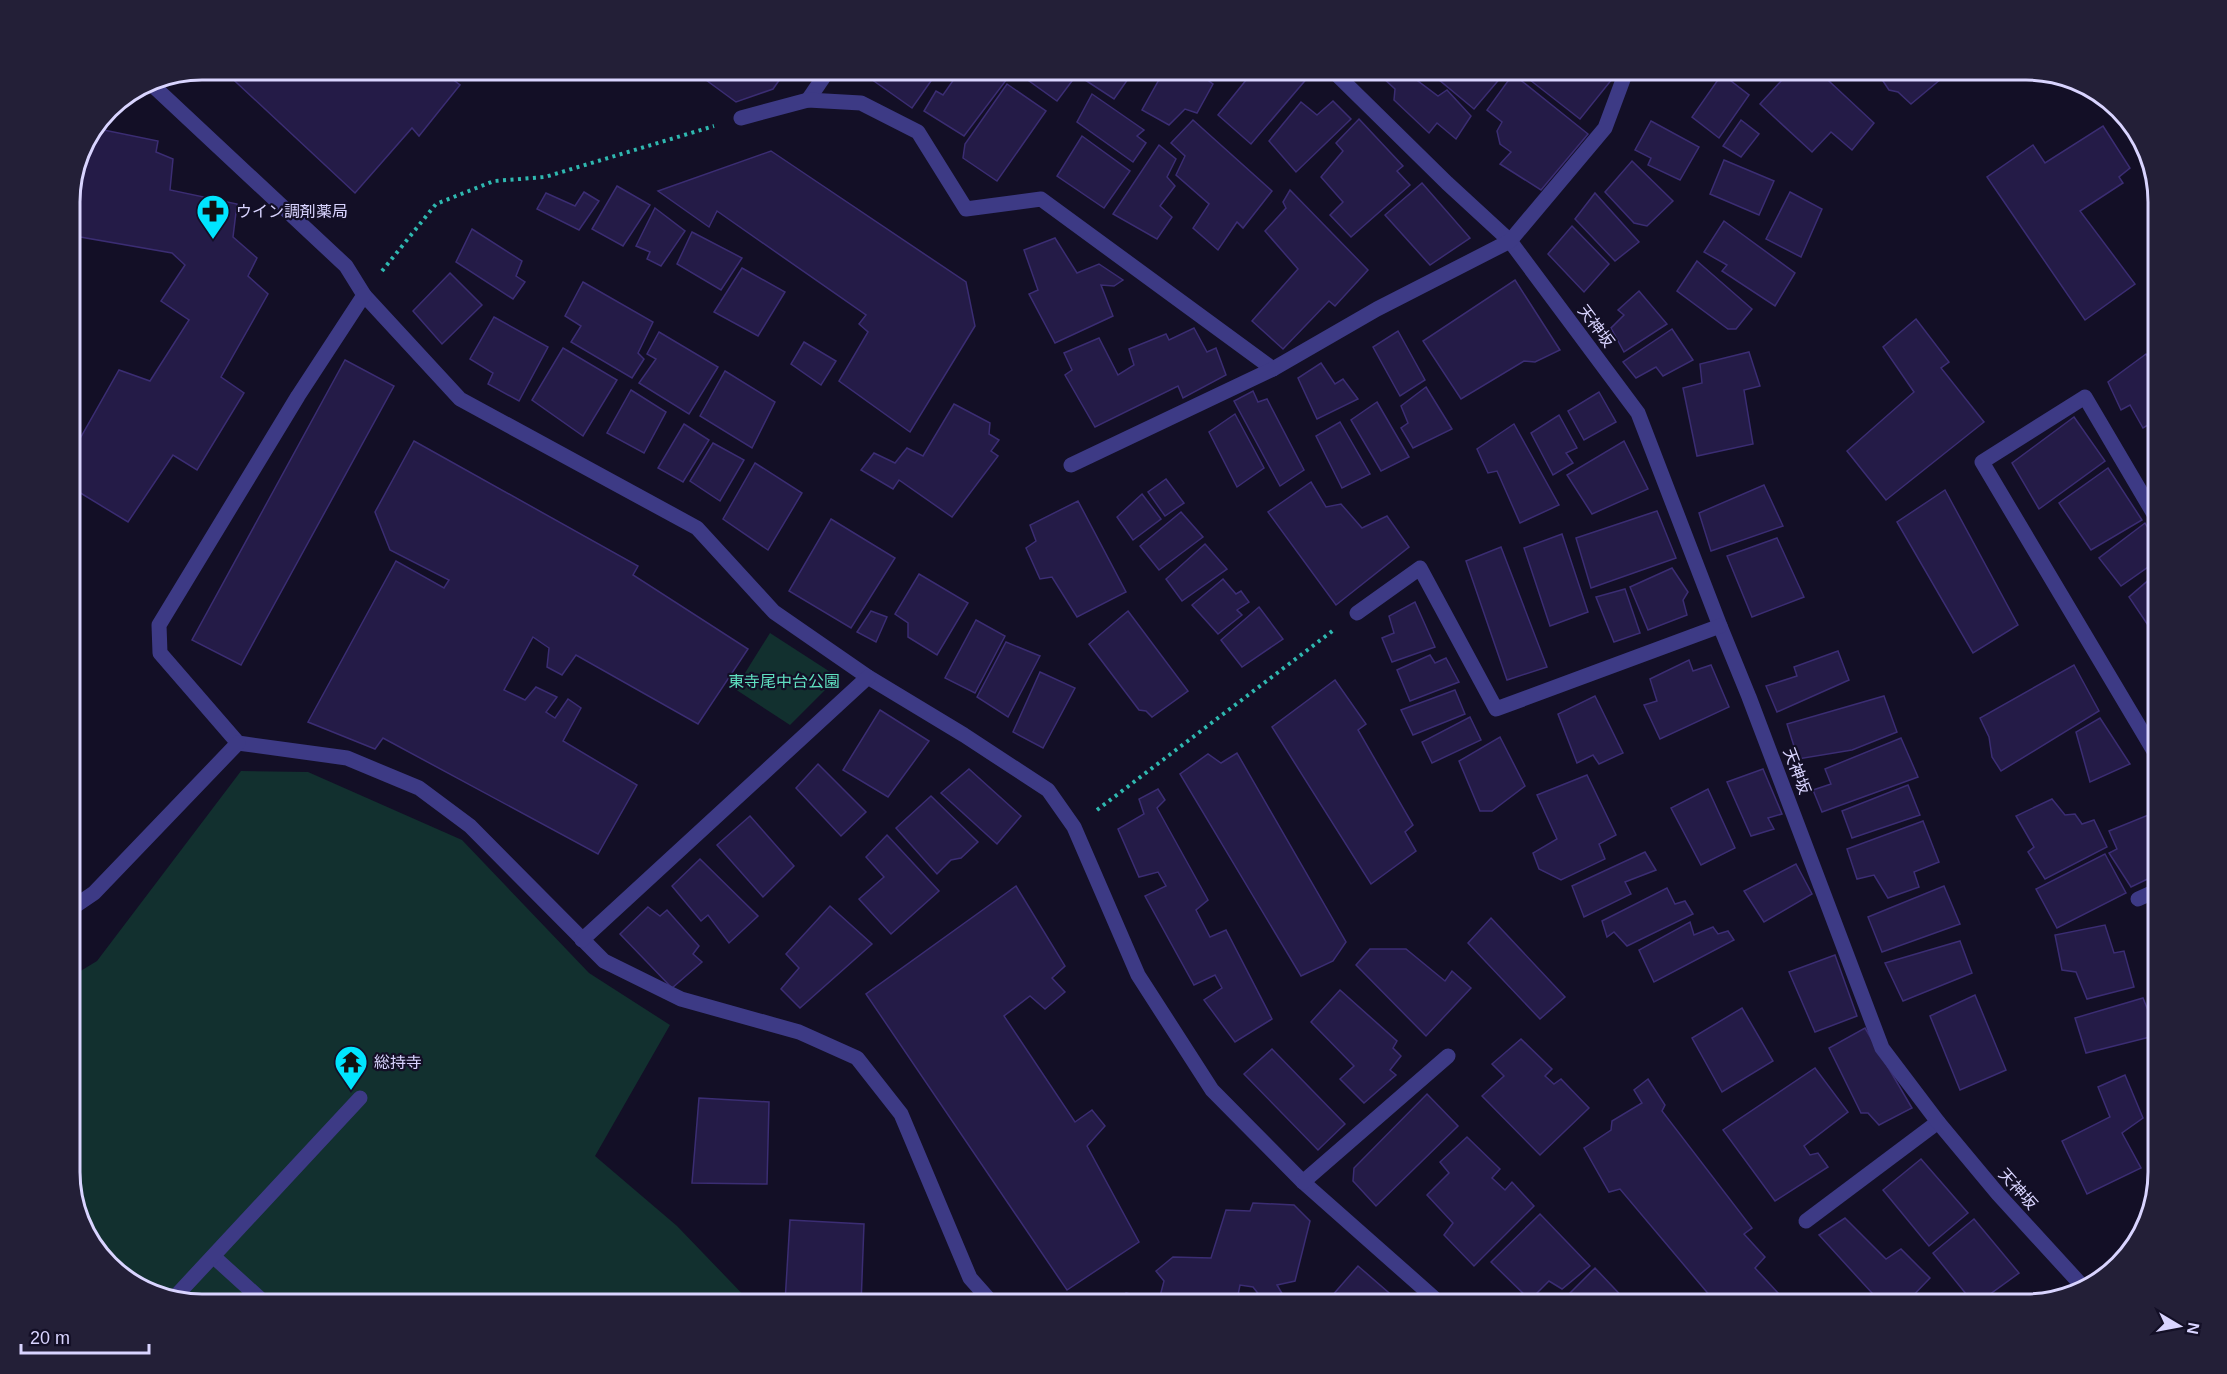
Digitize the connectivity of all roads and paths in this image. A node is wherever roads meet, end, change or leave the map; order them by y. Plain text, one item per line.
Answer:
1 (822, 80) edge
2 (1342, 80) edge
3 (1623, 80) edge
4 (156, 89) edge
5 (808, 100) junction
6 (741, 118) joint
7 (1510, 241) junction
8 (364, 295) junction
9 (1273, 369) junction
10 (1071, 465) dead end
11 (2147, 503) edge
12 (1357, 612) joint
13 (1720, 626) junction
14 (868, 677) junction
15 (2148, 740) edge
16 (238, 743) junction
17 (1074, 827) junction
18 (2148, 895) edge
19 (2138, 899) dead end
20 (80, 903) edge
21 (582, 940) junction
22 (1448, 1056) dead end
23 (360, 1098) dead end
24 (1938, 1122) junction
25 (1303, 1182) junction
26 (1806, 1221) dead end
27 (214, 1257) junction
28 (2079, 1282) edge
29 (180, 1292) edge
30 (255, 1294) edge
31 (984, 1294) edge
32 (1430, 1294) edge

1 - 5 street
2 - 7 street, 天神坂
3 - 7 street
4 - 8 street
5 - 6 street
5 - 9 street
6 - 8 path
7 - 9 street
7 - 13 street, 天神坂
8 - 14 street
8 - 16 street
9 - 10 street
11 - 15 street
12 - 13 street
12 - 17 path
13 - 24 street, 天神坂
14 - 17 street
14 - 21 street
16 - 20 street
16 - 21 street
17 - 25 street
18 - 19 street
21 - 31 street
22 - 25 street
23 - 27 street
24 - 26 street
24 - 28 street, 天神坂
25 - 32 street
27 - 29 street
27 - 30 street

